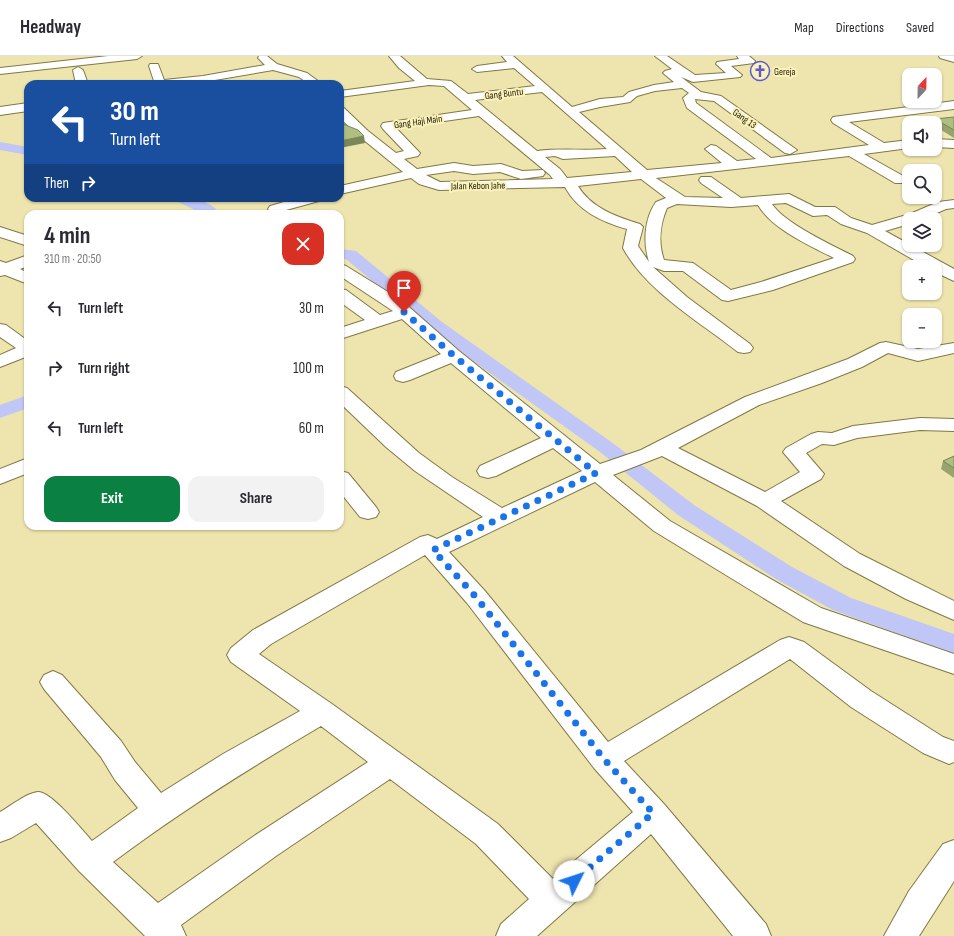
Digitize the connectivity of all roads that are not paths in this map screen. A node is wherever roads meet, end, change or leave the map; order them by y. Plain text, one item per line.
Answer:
1 (30, 56) edge
2 (137, 56) edge
3 (262, 56) edge
4 (394, 56) edge
5 (660, 56) edge
6 (742, 56) edge
7 (944, 56) edge
8 (954, 59) edge
9 (512, 60) edge
10 (73, 64) edge
11 (154, 66) dead end
12 (273, 67) junction
13 (34, 68) junction
14 (477, 68) dead end
15 (0, 71) edge
16 (681, 72) junction
17 (530, 77) junction
18 (516, 78) dead end
19 (80, 80) edge
20 (157, 80) edge
21 (210, 80) edge
22 (309, 80) edge
23 (425, 83) junction
24 (684, 84) junction
25 (542, 89) junction
26 (344, 93) edge
27 (696, 95) junction
28 (465, 98) junction
29 (954, 105) edge
30 (24, 108) edge
31 (0, 111) edge
32 (569, 111) junction
33 (481, 112) junction
34 (883, 113) junction
35 (344, 115) edge
36 (902, 122) edge
37 (902, 145) edge
38 (881, 147) junction
39 (711, 149) dead end
40 (790, 150) dead end
41 (850, 151) junction
42 (619, 152) junction
43 (534, 155) junction
44 (394, 157) junction
45 (768, 162) junction
46 (734, 165) junction
47 (415, 173) junction
48 (643, 174) junction
49 (562, 179) junction
50 (706, 180) dead end
51 (900, 180) dead end
52 (344, 189) edge
53 (677, 199) junction
54 (762, 200) junction
55 (300, 202) edge
56 (738, 202) junction
57 (954, 204) edge
58 (275, 209) dead end
59 (872, 230) junction
60 (3, 235) edge
61 (24, 240) edge
62 (24, 261) edge
63 (2, 268) edge
64 (344, 275) edge
65 (954, 276) edge
66 (24, 277) edge
67 (344, 297) edge
68 (404, 312) junction
69 (377, 321) junction
70 (0, 329) edge
71 (344, 333) edge
72 (24, 346) edge
73 (744, 348) dead end
74 (954, 348) edge
75 (24, 351) edge
76 (453, 355) junction
77 (0, 361) edge
78 (403, 376) dead end
79 (344, 396) edge
80 (954, 425) edge
81 (554, 439) junction
82 (655, 452) junction
83 (24, 467) edge
84 (488, 471) dead end
85 (604, 471) junction
86 (0, 477) edge
87 (344, 483) edge
88 (765, 501) junction
89 (368, 512) dead end
90 (501, 518) junction
91 (428, 543) dead end
92 (954, 611) edge
93 (954, 664) edge
94 (53, 682) dead end
95 (322, 712) junction
96 (952, 748) edge
97 (604, 759) junction
98 (391, 762) junction
99 (158, 811) junction
100 (653, 813) junction
101 (0, 828) edge
102 (954, 854) edge
103 (90, 861) junction
104 (552, 900) junction
105 (163, 930) edge
106 (513, 936) edge
107 (754, 936) edge
108 (901, 936) edge

1 - 13 street
2 - 10 street
3 - 12 street
4 - 23 street
5 - 16 street
6 - 16 street
7 - 8 street
9 - 14 street
9 - 17 street
10 - 13 street
10 - 19 street
11 - 20 street
12 - 21 street
12 - 22 street
13 - 15 street
16 - 24 street
17 - 18 street
17 - 25 street
23 - 26 street
23 - 28 street
24 - 27 street
24 - 32 street
25 - 28 street, Gang Buntu
25 - 32 street
27 - 40 street, Gang 13
27 - 45 street
28 - 33 street
29 - 34 street
30 - 31 street
32 - 42 street
33 - 43 street
33 - 44 street, Gang Haji Main
34 - 36 street
34 - 38 street
35 - 44 street, Jalan Kebon Jahe
37 - 38 street, Jalan Kebon Jahe
38 - 41 street, Jalan Kebon Jahe
39 - 46 street
41 - 45 street, Jalan Kebon Jahe
41 - 51 street
42 - 43 street
42 - 48 street
43 - 49 street
44 - 47 street, Jalan Kebon Jahe
45 - 46 street, Jalan Kebon Jahe
46 - 48 street, Jalan Kebon Jahe
47 - 49 street
47 - 49 street, Jalan Kebon Jahe
47 - 52 street
48 - 49 street, Jalan Kebon Jahe
48 - 53 street
49 - 73 street
50 - 56 street
53 - 54 street
53 - 56 street
54 - 56 street
54 - 59 street
55 - 58 street
57 - 59 street
59 - 65 street
60 - 61 street
62 - 63 street
63 - 66 street
64 - 68 street
67 - 69 street
68 - 69 street
68 - 76 street
69 - 71 street
70 - 72 street
74 - 82 street
75 - 77 street
76 - 78 street
76 - 81 street
79 - 90 street
80 - 88 street
81 - 84 street
81 - 85 street
82 - 85 street
82 - 88 street
83 - 86 street
85 - 90 street
85 - 93 street
87 - 89 street
88 - 92 street
90 - 97 street
91 - 95 street
94 - 99 street
95 - 98 street
95 - 99 street
96 - 97 street
97 - 100 street
98 - 104 street
98 - 105 street
99 - 103 street
100 - 104 street
100 - 107 street
101 - 103 street
102 - 108 street
103 - 105 street
104 - 106 street

